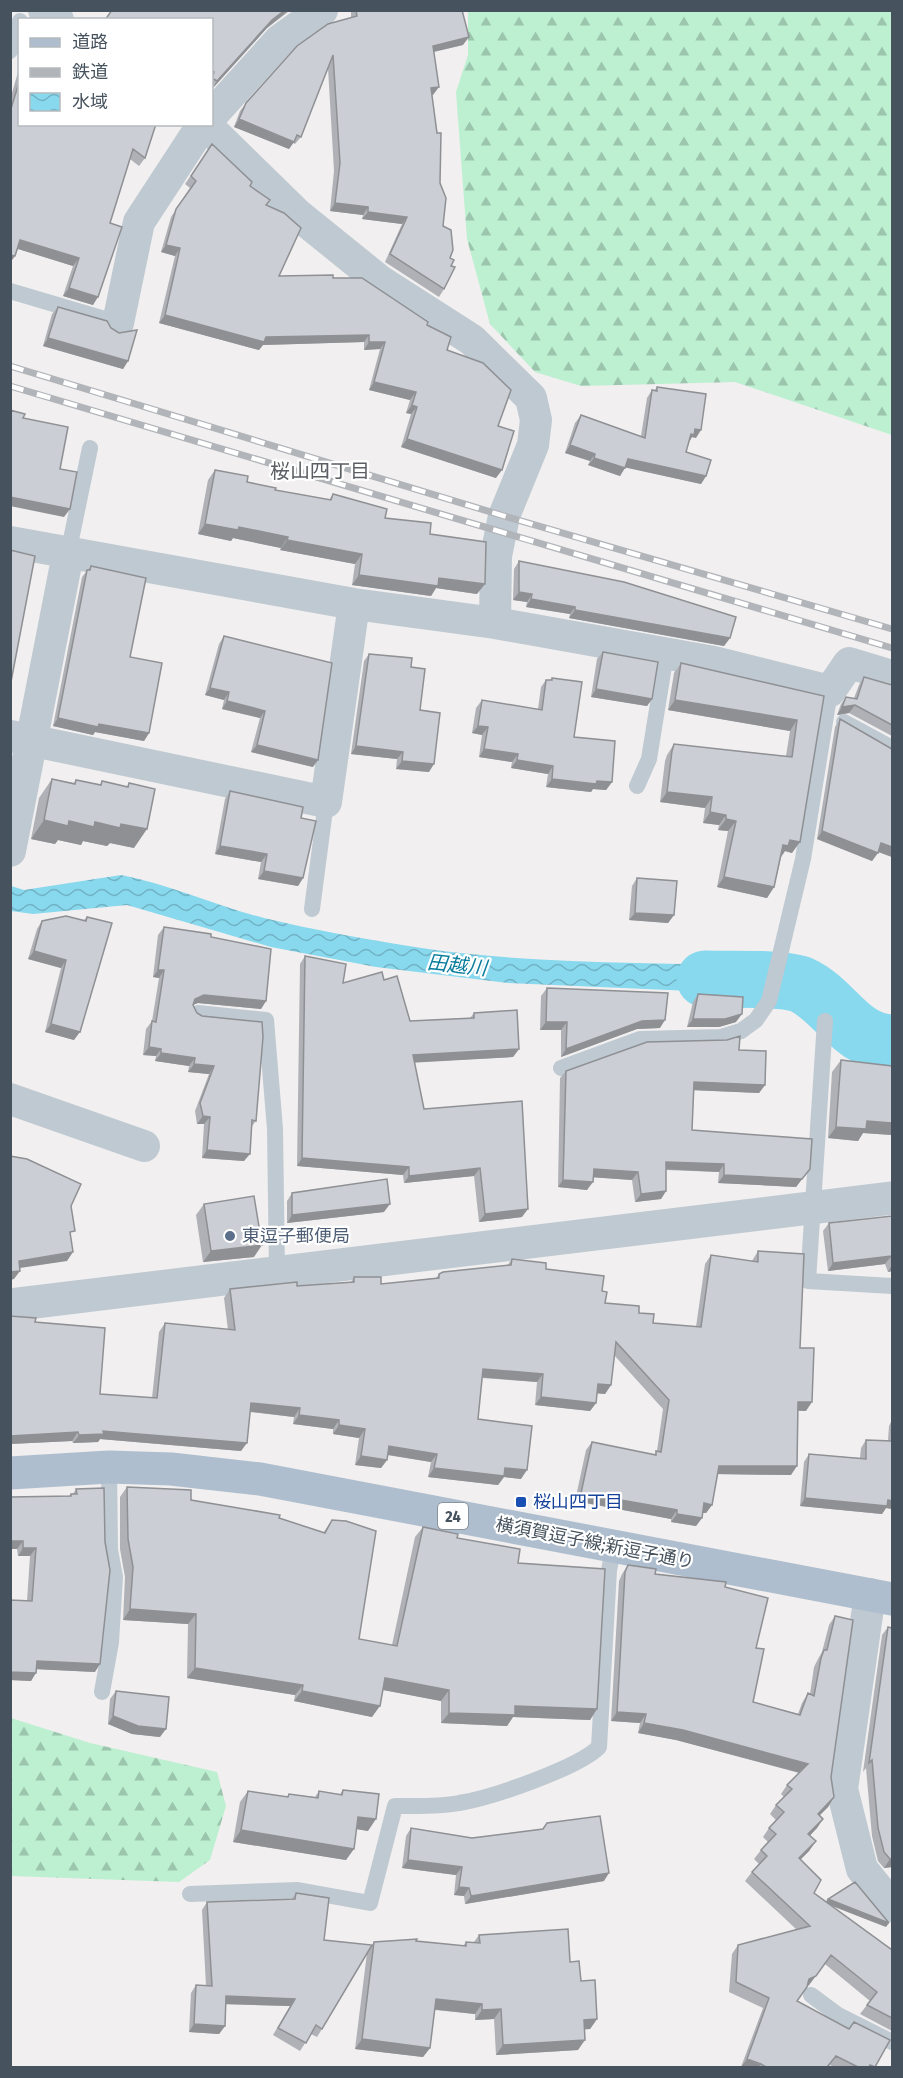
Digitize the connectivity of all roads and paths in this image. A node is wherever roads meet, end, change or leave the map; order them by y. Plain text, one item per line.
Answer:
1 (322, 10) edge
2 (18, 26) edge
3 (10, 51) edge
4 (213, 114) edge
5 (203, 126) edge
6 (206, 126) edge
7 (10, 291) edge
8 (118, 323) joint
9 (90, 448) dead end
10 (10, 542) edge
11 (68, 554) junction
12 (354, 604) junction
13 (495, 623) junction
14 (666, 654) junction
15 (892, 676) edge
16 (830, 691) junction
17 (844, 722) edge
18 (21, 738) edge
19 (892, 748) edge
20 (637, 786) dead end
21 (326, 802) junction
22 (10, 851) edge
23 (312, 909) dead end
24 (198, 1013) edge
25 (825, 1021) dead end
26 (561, 1068) dead end
27 (10, 1099) edge
28 (144, 1146) dead end
29 (892, 1198) edge
30 (815, 1207) junction
31 (277, 1272) junction
32 (892, 1286) edge
33 (10, 1305) edge
34 (109, 1467) junction
35 (10, 1473) edge
36 (614, 1546) junction
37 (881, 1597) edge
38 (102, 1692) dead end
39 (190, 1894) dead end
40 (892, 1906) edge
41 (811, 1995) edge
42 (892, 2042) edge

1 - 4 street
2 - 3 lane
5 - 8 street
6 - 13 street
7 - 8 lane
9 - 11 lane
10 - 11 street
11 - 12 street
11 - 18 street
12 - 13 street
12 - 21 street
13 - 14 street
14 - 16 street
14 - 20 lane
15 - 16 street
16 - 26 lane
17 - 19 lane
18 - 21 street
18 - 22 street
21 - 23 lane
24 - 31 lane
25 - 30 lane
27 - 28 street
29 - 30 street
30 - 31 street
30 - 32 lane
31 - 33 street
34 - 35 main road, 横須賀逗子線;新逗子通り / 24
34 - 36 main road, 横須賀逗子線;新逗子通り / 24
34 - 38 lane
36 - 37 main road, 横須賀逗子線;新逗子通り / 24
36 - 39 lane
37 - 40 street
41 - 42 lane

